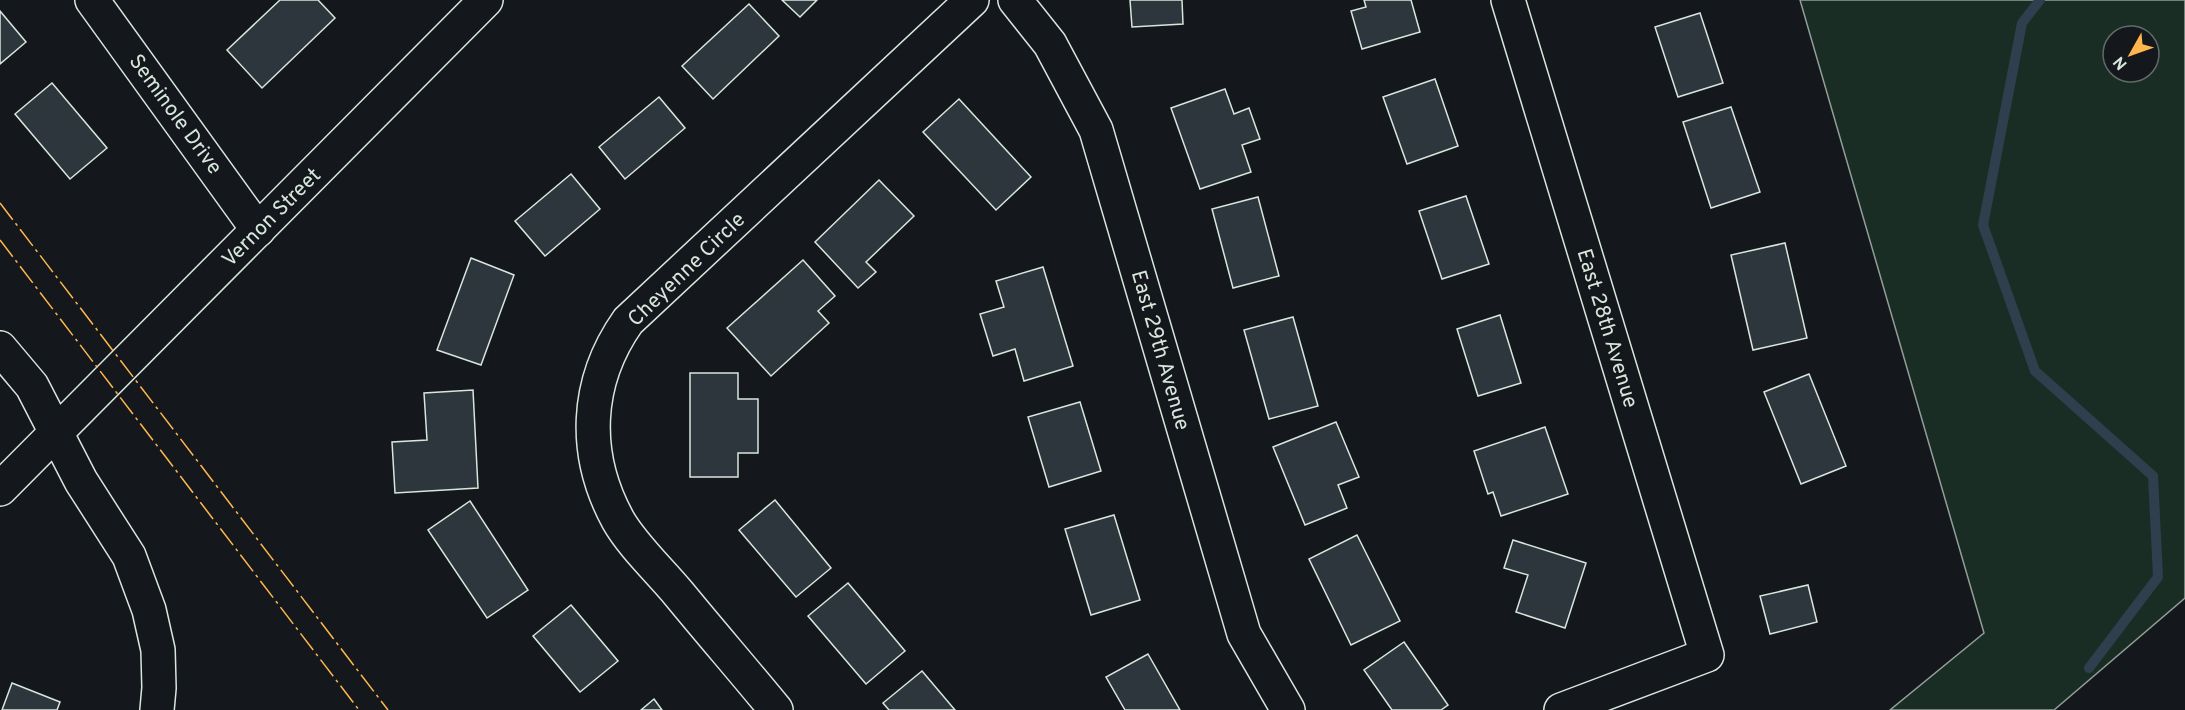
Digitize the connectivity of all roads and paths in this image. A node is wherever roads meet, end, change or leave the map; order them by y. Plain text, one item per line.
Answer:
1 (92, 0) edge
2 (486, 0) edge
3 (972, 0) edge
4 (1015, 0) edge
5 (1508, 0) edge
6 (258, 230) junction
7 (0, 348) edge
8 (55, 434) junction
9 (0, 489) edge
10 (157, 710) edge
11 (776, 710) edge
12 (1288, 710) edge
13 (1561, 710) edge

1 - 6 street, Seminole Drive
2 - 6 street, Vernon Street
3 - 11 street, Cheyenne Circle
4 - 12 street, East 29th Avenue
5 - 13 street, East 28th Avenue
6 - 8 street, Vernon Street
7 - 8 street
8 - 9 street, Vernon Street
8 - 10 street

